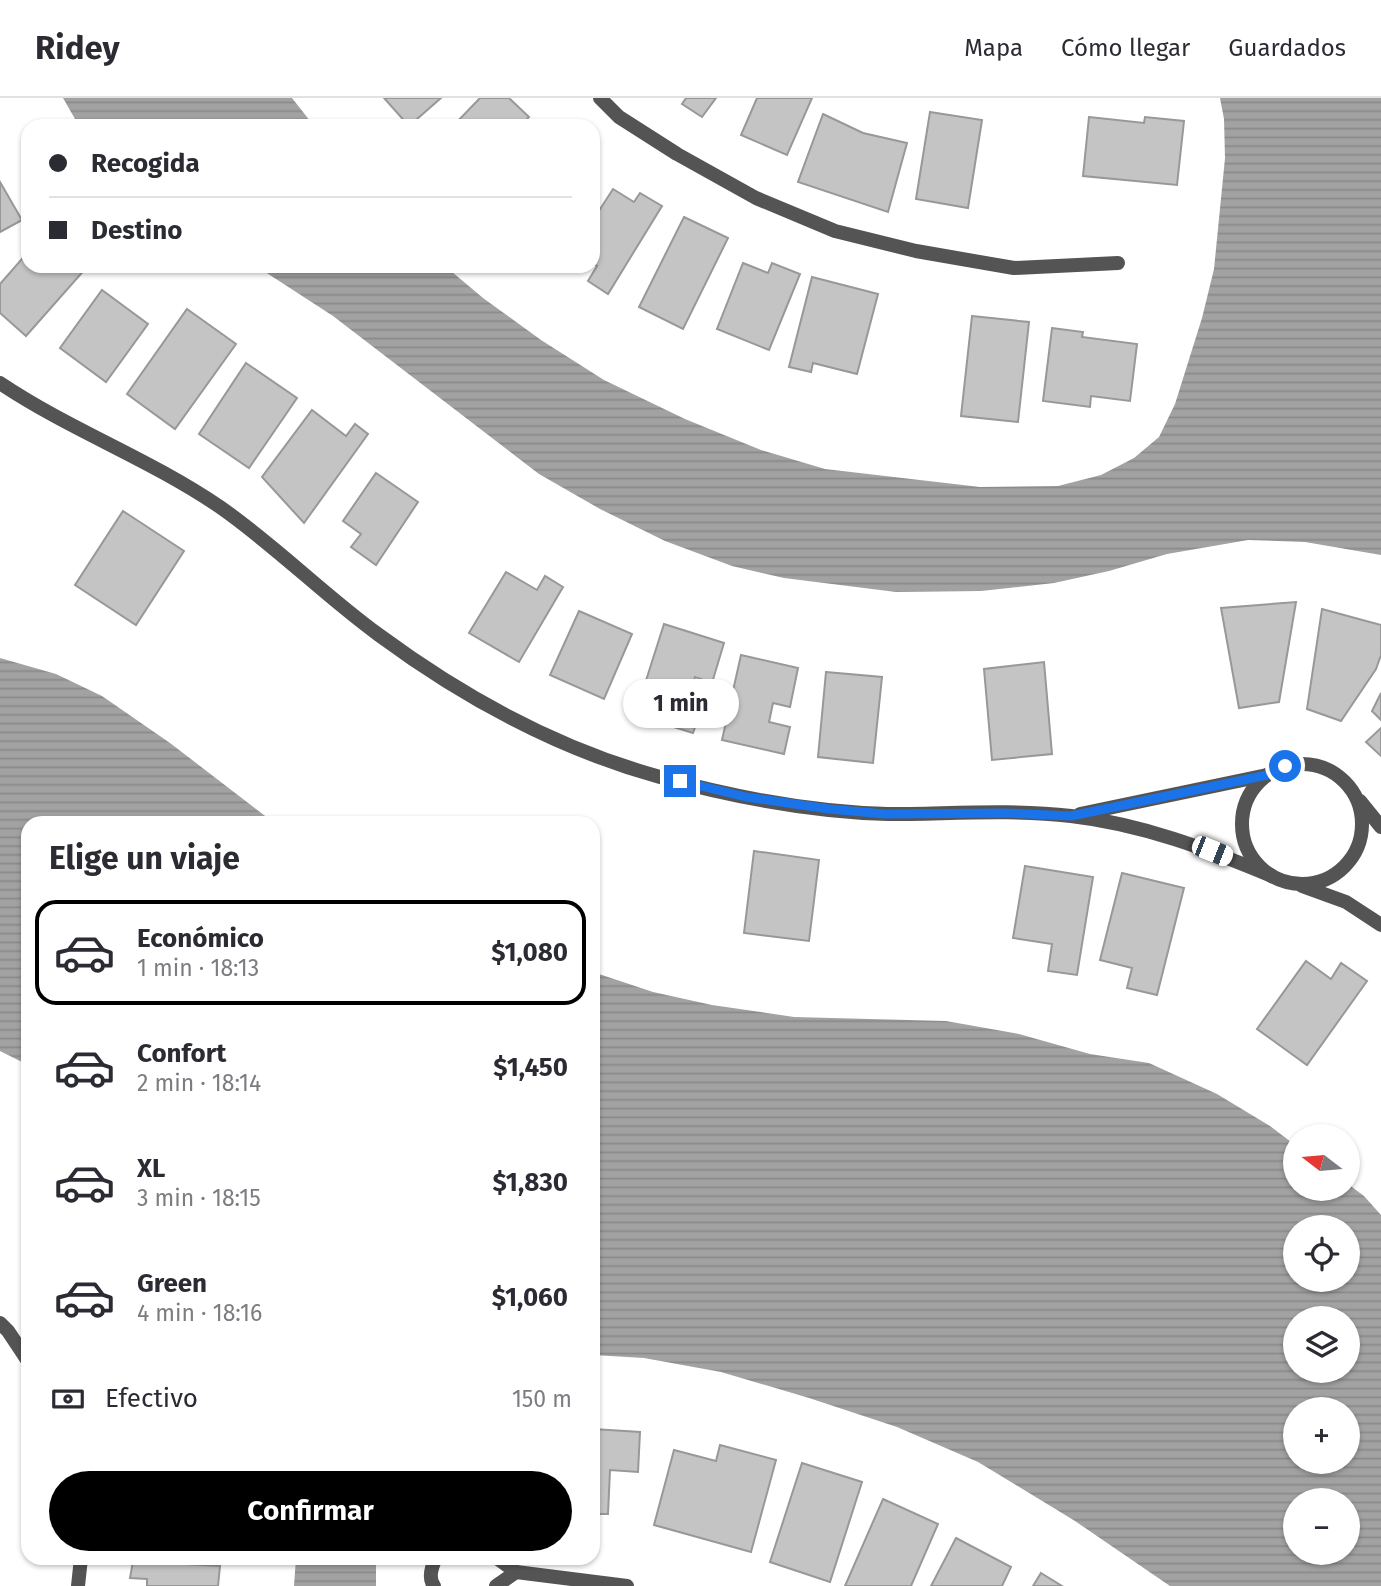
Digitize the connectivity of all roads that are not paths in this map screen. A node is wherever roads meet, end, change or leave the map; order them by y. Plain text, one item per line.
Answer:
1 (600, 98) edge
2 (1118, 263) dead end
3 (0, 383) edge
4 (1267, 775) junction
5 (1354, 792) junction
6 (1071, 816) junction
7 (1381, 827) edge
8 (1272, 876) junction
9 (1291, 883) junction
10 (1381, 925) edge
11 (3, 1328) edge
12 (21, 1352) edge
13 (80, 1565) edge
14 (433, 1565) edge
15 (506, 1565) edge
16 (516, 1572) junction
17 (78, 1586) edge
18 (434, 1586) edge
19 (496, 1586) edge
20 (627, 1586) edge

1 - 2 street
3 - 6 street
4 - 5 street
4 - 6 street
4 - 8 street
5 - 7 street
5 - 9 street
6 - 8 street
8 - 9 street
9 - 10 street
11 - 12 street
13 - 17 street
14 - 18 street
15 - 16 street
16 - 19 street
16 - 20 street

